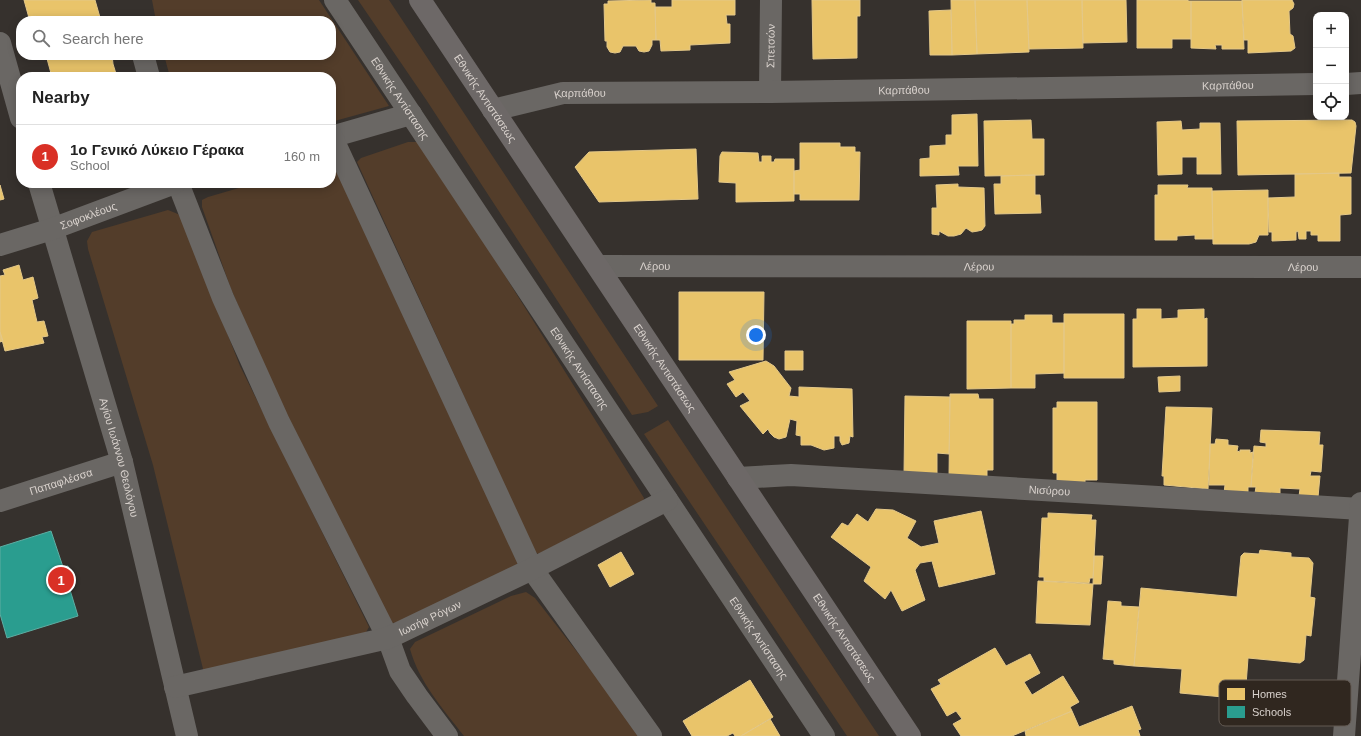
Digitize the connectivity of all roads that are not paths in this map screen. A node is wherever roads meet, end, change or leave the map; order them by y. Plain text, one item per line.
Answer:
1 (335, 0) edge
2 (420, 0) edge
3 (771, 0) edge
4 (0, 43) edge
5 (144, 60) edge
6 (148, 72) edge
7 (1361, 83) edge
8 (1313, 84) edge
9 (1349, 84) edge
10 (770, 92) junction
11 (16, 100) edge
12 (493, 110) junction
13 (411, 114) junction
14 (336, 136) edge
15 (336, 146) edge
16 (40, 188) edge
17 (163, 188) edge
18 (179, 188) edge
19 (52, 229) junction
20 (0, 245) edge
21 (598, 266) junction
22 (1361, 267) edge
23 (122, 462) junction
24 (738, 478) junction
25 (667, 500) junction
26 (0, 501) edge
27 (1361, 507) edge
28 (532, 569) junction
29 (388, 638) junction
30 (174, 686) junction
31 (1351, 710) edge
32 (187, 736) edge
33 (447, 736) edge
34 (651, 736) edge
35 (824, 736) edge
36 (910, 736) edge

1 - 13 street, Εθνικής Αντίστασης
2 - 12 street, Εθνικής Αντιστάσεως
3 - 10 street, Σπετσών
4 - 11 street
5 - 6 street
7 - 9 street
8 - 10 street, Καρπάθου
10 - 12 street, Καρπάθου
12 - 21 street, Εθνικής Αντιστάσεως
13 - 14 street
13 - 25 street, Εθνικής Αντίστασης
15 - 28 street
16 - 19 street, Αγίου Ιωάννου Θεολόγου
17 - 19 street, Σοφοκλέους
18 - 29 street
19 - 20 street, Σοφοκλέους
19 - 23 street, Αγίου Ιωάννου Θεολόγου
21 - 22 street, Λέρου
21 - 24 street, Εθνικής Αντιστάσεως
23 - 26 street, Παπαφλέσσα
23 - 30 street, Αγίου Ιωάννου Θεολόγου
24 - 27 street, Νισύρου
24 - 36 street, Εθνικής Αντιστάσεως
25 - 28 street, Ιωσήφ Ρόγων
25 - 35 street, Εθνικής Αντίστασης
27 - 31 street
28 - 29 street, Ιωσήφ Ρόγων
28 - 34 street
29 - 30 street, Ιωσήφ Ρόγων
29 - 33 street
30 - 32 street, Αγίου Ιωάννου Θεολόγου

